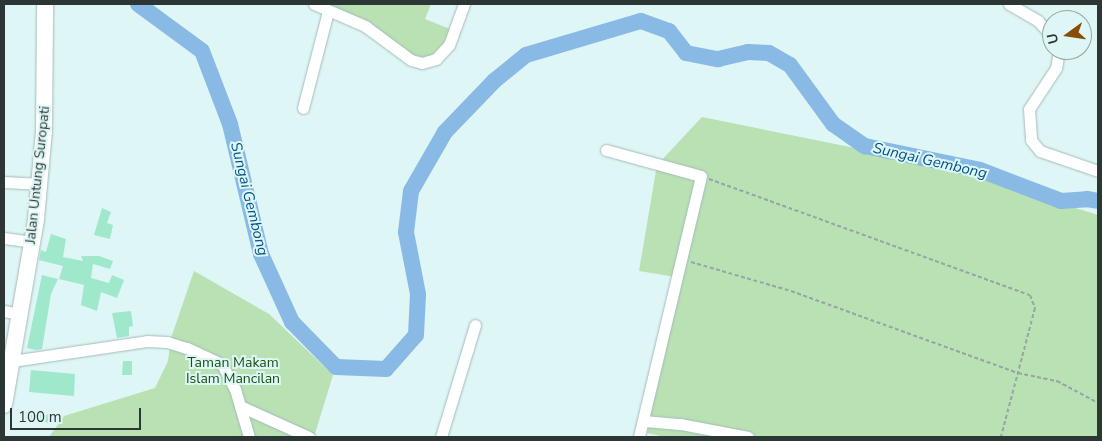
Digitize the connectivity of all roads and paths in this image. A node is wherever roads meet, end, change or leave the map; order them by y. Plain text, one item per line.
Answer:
1 (45, 4) edge
2 (314, 4) edge
3 (464, 4) edge
4 (1009, 4) edge
5 (328, 11) junction
6 (1042, 25) edge
7 (1057, 60) edge
8 (304, 108) dead end
9 (606, 150) dead end
10 (1098, 171) edge
11 (701, 176) junction
12 (4, 182) edge
13 (38, 184) junction
14 (4, 238) edge
15 (32, 242) junction
16 (683, 259) junction
17 (12, 313) edge
18 (475, 325) dead end
19 (8, 367) edge
20 (1018, 373) junction
21 (1098, 403) edge
22 (4, 405) edge
23 (240, 406) junction
24 (644, 421) junction
25 (249, 437) edge
26 (309, 437) edge
27 (441, 437) edge
28 (639, 437) edge
29 (748, 437) edge
30 (1001, 437) edge

1 - 13 highway, Jalan Untung Suropati
2 - 5 street
3 - 5 street
4 - 6 street
5 - 8 street
7 - 10 street
9 - 11 street
11 - 16 street
11 - 20 path
12 - 13 street
13 - 15 highway, Jalan Untung Suropati
14 - 15 street
15 - 17 highway, Jalan Untung Suropati
16 - 20 path
16 - 24 street
17 - 19 highway, Jalan Untung Suropati
18 - 27 street
19 - 22 highway, Jalan Untung Suropati
19 - 23 street
20 - 21 path
20 - 30 path
23 - 25 street
23 - 26 street
24 - 28 street
24 - 29 street

